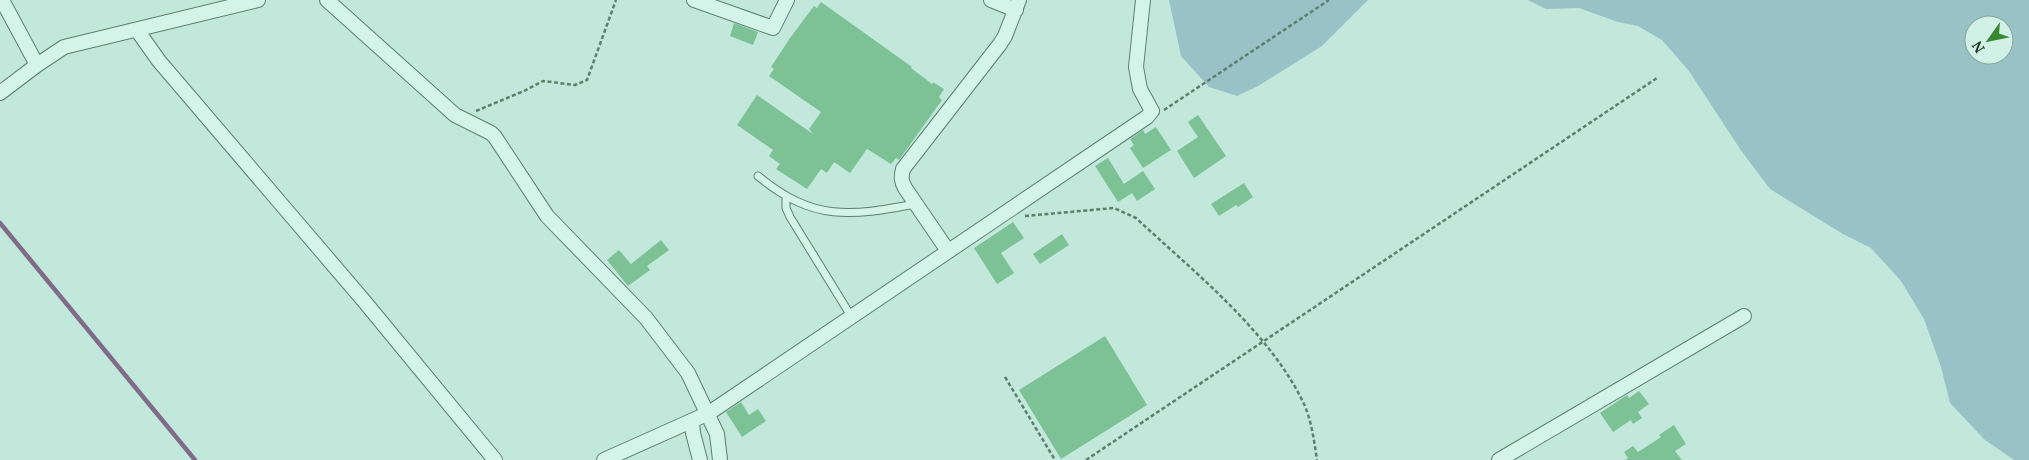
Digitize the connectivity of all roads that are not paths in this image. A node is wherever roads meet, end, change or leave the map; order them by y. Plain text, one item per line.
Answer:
1 (2, 0) edge
2 (258, 0) edge
3 (327, 0) edge
4 (694, 0) edge
5 (787, 0) edge
6 (991, 0) edge
7 (1143, 0) edge
8 (1018, 5) edge
9 (137, 30) junction
10 (37, 65) junction
11 (0, 93) edge
12 (758, 176) dead end
13 (786, 196) junction
14 (916, 204) junction
15 (948, 251) junction
16 (852, 316) junction
17 (1744, 316) dead end
18 (709, 413) junction
19 (692, 421) junction
20 (495, 460) edge
21 (604, 460) edge
22 (700, 460) edge
23 (720, 460) edge
24 (1499, 460) edge

1 - 10 street
2 - 9 street
3 - 18 street
4 - 5 street
6 - 8 street
7 - 15 street
8 - 14 street
9 - 10 street
9 - 20 street
10 - 11 street
12 - 13 lane
13 - 14 lane
13 - 16 lane
14 - 15 street
15 - 16 street
16 - 18 street
17 - 24 street
18 - 19 street
18 - 23 street
19 - 21 street
19 - 22 street

